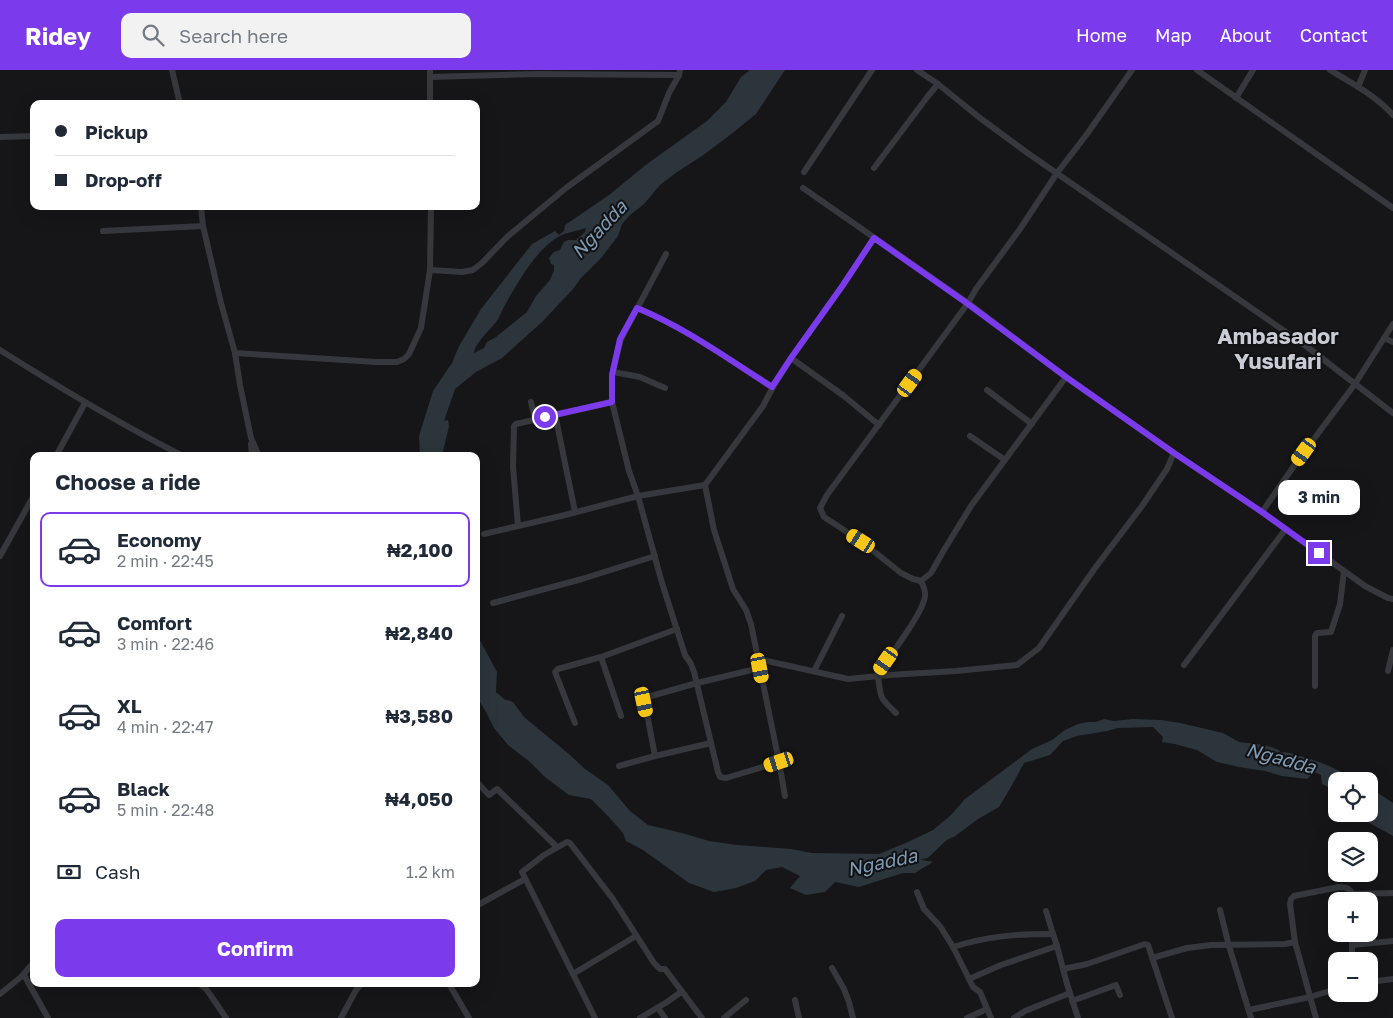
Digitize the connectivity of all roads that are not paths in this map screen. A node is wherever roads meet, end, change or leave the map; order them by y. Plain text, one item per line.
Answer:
1 (172, 70) edge
2 (872, 70) edge
3 (917, 70) edge
4 (1132, 70) edge
5 (1197, 70) edge
6 (1254, 70) edge
7 (1330, 70) edge
8 (1365, 70) edge
9 (537, 72) edge
10 (680, 72) edge
11 (430, 73) edge
12 (938, 84) junction
13 (1358, 87) junction
14 (1236, 98) junction
15 (179, 100) edge
16 (430, 100) edge
17 (1393, 115) edge
18 (30, 136) edge
19 (0, 137) edge
20 (874, 168) dead end
21 (804, 172) dead end
22 (1057, 173) junction
23 (803, 188) dead end
24 (1393, 208) edge
25 (201, 210) edge
26 (431, 210) edge
27 (203, 226) junction
28 (103, 231) dead end
29 (874, 238) junction
30 (666, 254) dead end
31 (430, 270) junction
32 (968, 304) junction
33 (637, 308) junction
34 (1393, 324) edge
35 (1384, 338) junction
36 (1393, 342) edge
37 (0, 350) edge
38 (235, 354) junction
39 (791, 358) junction
40 (612, 372) junction
41 (1066, 377) junction
42 (1355, 384) junction
43 (772, 387) junction
44 (665, 388) dead end
45 (987, 390) dead end
46 (531, 402) dead end
47 (612, 402) junction
48 (85, 403) junction
49 (1393, 413) edge
50 (555, 414) junction
51 (535, 419) junction
52 (1032, 424) junction
53 (879, 426) junction
54 (970, 436) dead end
55 (251, 438) junction
56 (58, 452) edge
57 (175, 452) edge
58 (251, 452) edge
59 (257, 452) edge
60 (1174, 453) junction
61 (1006, 460) junction
62 (704, 485) junction
63 (638, 496) junction
64 (30, 502) edge
65 (575, 512) junction
66 (1262, 512) junction
67 (518, 526) junction
68 (1286, 530) junction
69 (484, 534) dead end
70 (0, 556) edge
71 (655, 556) junction
72 (1344, 571) junction
73 (921, 581) junction
74 (1393, 600) edge
75 (493, 603) dead end
76 (842, 616) dead end
77 (677, 629) junction
78 (1393, 650) edge
79 (601, 657) junction
80 (758, 659) junction
81 (1184, 665) dead end
82 (760, 668) junction
83 (1388, 671) dead end
84 (814, 672) junction
85 (877, 676) junction
86 (697, 683) junction
87 (1315, 686) dead end
88 (896, 713) dead end
89 (621, 716) dead end
90 (575, 723) dead end
91 (712, 743) junction
92 (656, 756) junction
93 (779, 762) junction
94 (620, 766) dead end
95 (480, 785) edge
96 (785, 796) dead end
97 (557, 847) junction
98 (525, 879) junction
99 (917, 892) dead end
100 (1351, 892) edge
101 (1393, 893) edge
102 (1378, 895) edge
103 (480, 904) edge
104 (1220, 910) dead end
105 (1046, 911) dead end
106 (1053, 934) junction
107 (636, 936) junction
108 (1393, 941) edge
109 (1296, 942) junction
110 (1352, 945) joint
111 (1057, 946) junction
112 (1229, 946) junction
113 (953, 947) junction
114 (1352, 952) edge
115 (1152, 958) junction
116 (30, 967) edge
117 (832, 968) dead end
118 (1063, 969) junction
119 (24, 974) junction
120 (573, 974) junction
121 (969, 978) junction
122 (1393, 979) edge
123 (1378, 981) edge
124 (30, 985) edge
125 (31, 987) edge
126 (203, 987) edge
127 (358, 987) edge
128 (451, 987) edge
129 (1328, 991) edge
130 (681, 992) junction
131 (1070, 992) junction
132 (1, 993) edge
133 (1120, 995) dead end
134 (1310, 997) junction
135 (746, 1000) dead end
136 (795, 1000) dead end
137 (1072, 1001) junction
138 (658, 1008) junction
139 (987, 1009) junction
140 (1249, 1010) junction
141 (48, 1018) edge
142 (226, 1018) edge
143 (341, 1018) edge
144 (469, 1018) edge
145 (595, 1018) edge
146 (640, 1018) edge
147 (665, 1018) edge
148 (702, 1018) edge
149 (724, 1018) edge
150 (799, 1018) edge
151 (853, 1018) edge
152 (967, 1018) edge
153 (992, 1018) edge
154 (1014, 1018) edge
155 (1078, 1018) edge
156 (1172, 1018) edge
157 (1251, 1018) edge
158 (1316, 1018) edge

1 - 15 street
2 - 21 street
3 - 12 street
4 - 22 street
5 - 14 street
6 - 14 street
7 - 13 street
8 - 13 street
9 - 10 street
9 - 11 street
10 - 31 street
11 - 16 street
12 - 20 street
12 - 22 street
13 - 17 street
14 - 24 street
18 - 19 street
22 - 32 street
22 - 42 street
23 - 29 street
25 - 27 street
26 - 31 street
27 - 28 street
27 - 38 street
29 - 32 street
29 - 39 street
30 - 33 street
31 - 38 street
32 - 41 street
32 - 53 street
33 - 40 street
33 - 43 street
34 - 35 street
35 - 36 street
35 - 42 street
37 - 48 street
38 - 55 street
39 - 43 street
39 - 53 street
40 - 44 street
40 - 47 street
41 - 52 street
41 - 60 street
42 - 49 street
42 - 66 street
43 - 62 street
45 - 52 street
46 - 51 street
47 - 50 street
47 - 63 street
48 - 56 street
48 - 57 street
50 - 51 street
50 - 65 street
51 - 67 street
52 - 61 street
53 - 73 street
54 - 61 street
55 - 58 street
55 - 59 street
60 - 66 street
60 - 85 street
61 - 73 street
62 - 63 street
62 - 80 street
63 - 65 street
63 - 71 street
64 - 70 street
65 - 67 street
66 - 68 street
67 - 69 street
68 - 72 street
68 - 81 street
71 - 75 street
71 - 77 street
72 - 74 street
72 - 87 street
73 - 85 street
76 - 84 street
77 - 79 street
77 - 86 street
78 - 83 street
79 - 89 street
79 - 90 street
80 - 82 street
80 - 84 street
82 - 86 street
82 - 93 street
84 - 85 street
85 - 88 street
86 - 91 street
86 - 92 street
91 - 92 street
91 - 93 street
92 - 94 street
93 - 96 street
95 - 97 street
97 - 98 street
97 - 107 street
98 - 103 street
98 - 120 street
99 - 113 street
100 - 109 street
101 - 102 street
104 - 112 street
105 - 106 street
106 - 111 street
106 - 113 street
107 - 120 street
107 - 130 street
108 - 110 street
109 - 112 street
109 - 134 street
110 - 114 street
111 - 118 street
111 - 121 street
112 - 115 street
112 - 140 street
113 - 121 street
115 - 118 street
115 - 156 street
116 - 119 street
117 - 151 street
118 - 131 street
119 - 124 street
119 - 132 street
120 - 145 street
121 - 139 street
122 - 123 street
125 - 141 street
126 - 142 street
127 - 143 street
128 - 144 street
129 - 134 street
130 - 138 street
130 - 148 street
131 - 137 street
131 - 154 street
133 - 137 street
134 - 140 street
134 - 158 street
135 - 149 street
136 - 150 street
137 - 155 street
138 - 146 street
138 - 147 street
139 - 152 street
139 - 153 street
140 - 157 street

